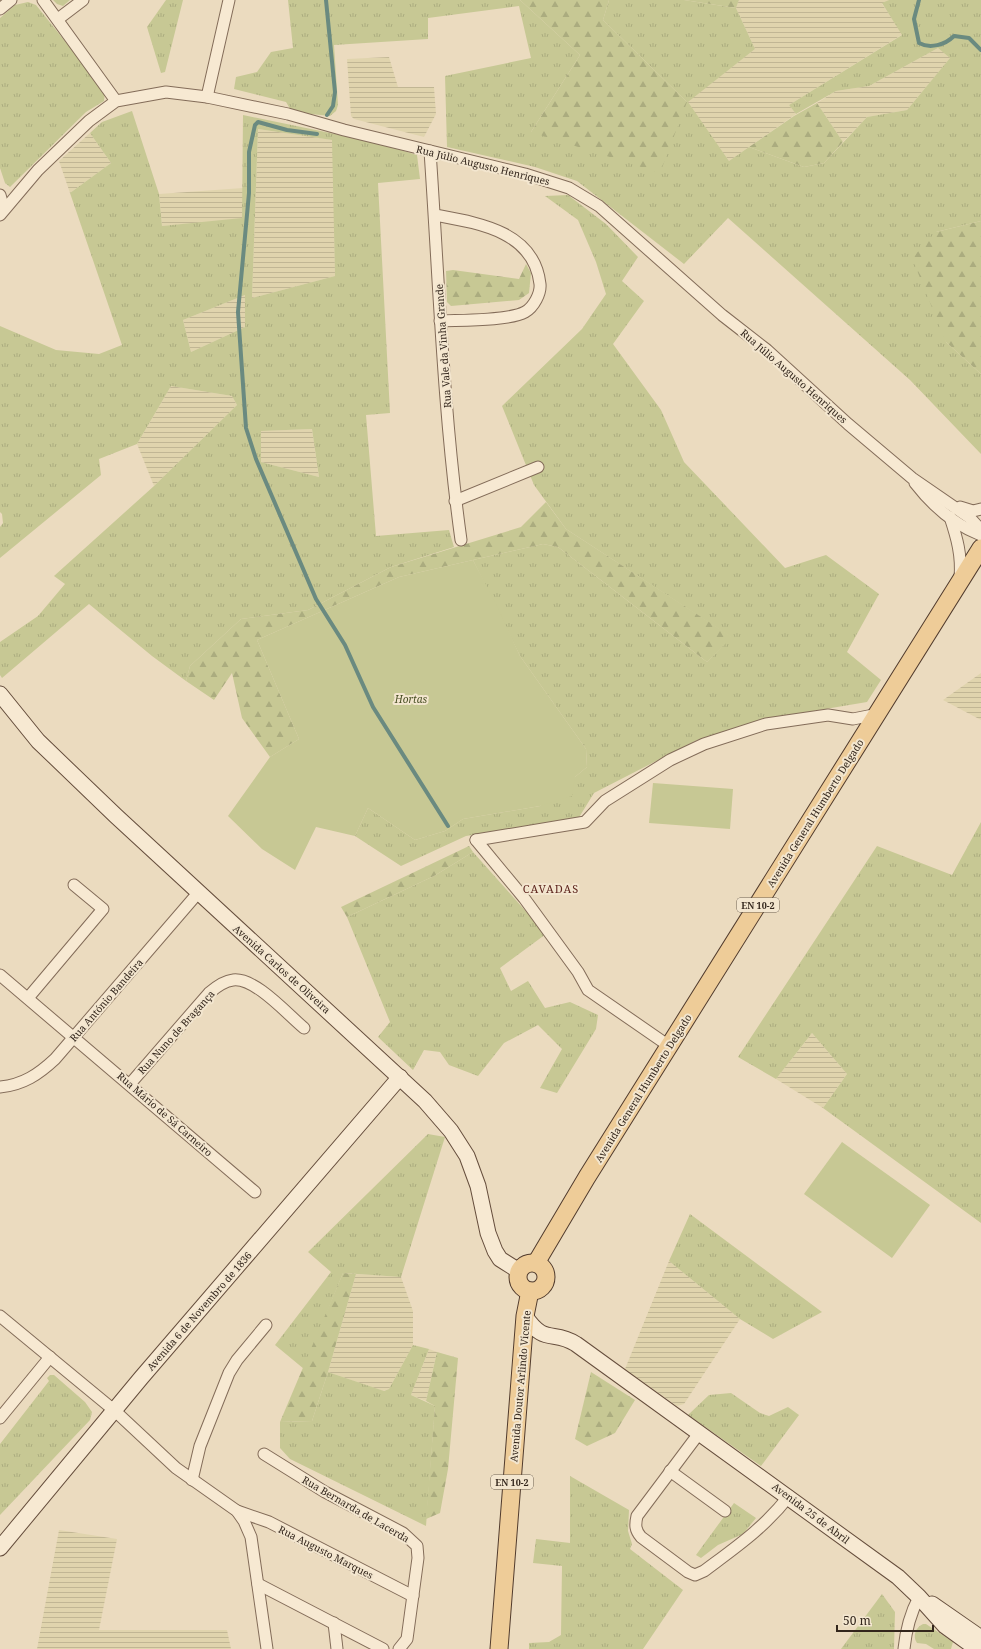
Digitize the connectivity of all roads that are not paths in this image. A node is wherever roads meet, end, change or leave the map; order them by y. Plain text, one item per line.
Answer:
1 (11, 0) edge
2 (43, 0) edge
3 (83, 0) edge
4 (229, 0) edge
5 (0, 9) edge
6 (58, 19) junction
7 (207, 97) junction
8 (116, 101) junction
9 (430, 151) junction
10 (0, 195) edge
11 (2, 212) edge
12 (434, 215) junction
13 (440, 321) junction
14 (538, 467) dead end
15 (455, 501) junction
16 (981, 509) edge
17 (952, 511) junction
18 (981, 530) edge
19 (981, 535) edge
20 (460, 540) dead end
21 (981, 548) edge
22 (960, 582) junction
23 (0, 694) edge
24 (878, 714) junction
25 (74, 885) dead end
26 (198, 892) junction
27 (0, 975) edge
28 (28, 998) junction
29 (304, 1028) dead end
30 (75, 1037) junction
31 (669, 1046) junction
32 (400, 1077) junction
33 (130, 1084) junction
34 (0, 1087) edge
35 (255, 1192) dead end
36 (536, 1263) junction
37 (519, 1271) junction
38 (530, 1291) junction
39 (0, 1316) edge
40 (524, 1316) junction
41 (266, 1324) dead end
42 (50, 1358) junction
43 (115, 1410) junction
44 (0, 1418) edge
45 (700, 1432) junction
46 (264, 1454) dead end
47 (670, 1471) junction
48 (192, 1480) junction
49 (789, 1496) junction
50 (237, 1511) junction
51 (725, 1511) dead end
52 (0, 1548) edge
53 (258, 1584) junction
54 (413, 1596) junction
55 (919, 1596) junction
56 (334, 1623) junction
57 (981, 1638) edge
58 (268, 1649) edge
59 (337, 1649) edge
60 (383, 1649) edge
61 (399, 1649) edge
62 (499, 1649) edge
63 (904, 1649) edge
64 (977, 1649) edge

1 - 5 street
2 - 6 street
3 - 6 street
4 - 7 street
6 - 8 street
7 - 8 street, Rua Júlio Augusto Henriques
7 - 9 street, Rua Júlio Augusto Henriques
8 - 11 street, Rua Júlio Augusto Henriques
9 - 12 street, Rua Vale da Vinha Grande
9 - 17 street, Rua Júlio Augusto Henriques
10 - 11 street
12 - 13 street, Rua Vale da Vinha Grande
12 - 13 street
13 - 15 street, Rua Vale da Vinha Grande
14 - 15 street
15 - 20 street, Rua Vale da Vinha Grande
16 - 17 street, Rua Júlio Augusto Henriques
17 - 18 street, Rua Júlio Augusto Henriques
17 - 19 street, Rua Júlio Augusto Henriques
17 - 22 street
21 - 22 main road, Avenida General Humberto Delgado / EN 10-2
22 - 24 main road, Avenida General Humberto Delgado / EN 10-2
23 - 26 main road, Avenida Carlos de Oliveira
24 - 31 main road, Avenida General Humberto Delgado / EN 10-2
24 - 31 street
25 - 28 street
26 - 30 street, Rua António Bandeira
26 - 32 main road, Avenida Carlos de Oliveira
27 - 28 street, Rua Mário de Sá Carneiro
28 - 30 street, Rua Mário de Sá Carneiro
29 - 33 street, Rua Nuno de Bragança
30 - 33 street, Rua Mário de Sá Carneiro
30 - 34 street, Rua António Bandeira
31 - 36 main road, Avenida General Humberto Delgado / EN 10-2
32 - 37 main road, Avenida Carlos de Oliveira
32 - 43 main road, Avenida 6 de Novembro de 1836
33 - 35 street, Rua Mário de Sá Carneiro
36 - 37 main road
36 - 38 main road
37 - 38 main road
38 - 40 main road, Avenida Doutor Arlindo Vicente / EN 10-2
39 - 42 street
40 - 45 main road, Avenida 25 de Abril
40 - 62 main road, Avenida Doutor Arlindo Vicente / EN 10-2
41 - 48 street
42 - 43 street
42 - 44 street
43 - 48 street
43 - 52 main road, Avenida 6 de Novembro de 1836
45 - 47 street
45 - 49 main road, Avenida 25 de Abril
46 - 54 street, Rua Bernarda de Lacerda
47 - 49 street
47 - 51 street
48 - 50 street
49 - 55 main road, Avenida 25 de Abril
50 - 53 street
50 - 54 street, Rua Augusto Marques
53 - 56 street
53 - 58 street
54 - 61 street, Rua Bernarda de Lacerda
55 - 57 main road, Avenida 25 de Abril
55 - 63 street
55 - 64 main road, Avenida 25 de Abril
56 - 59 street
56 - 60 street

